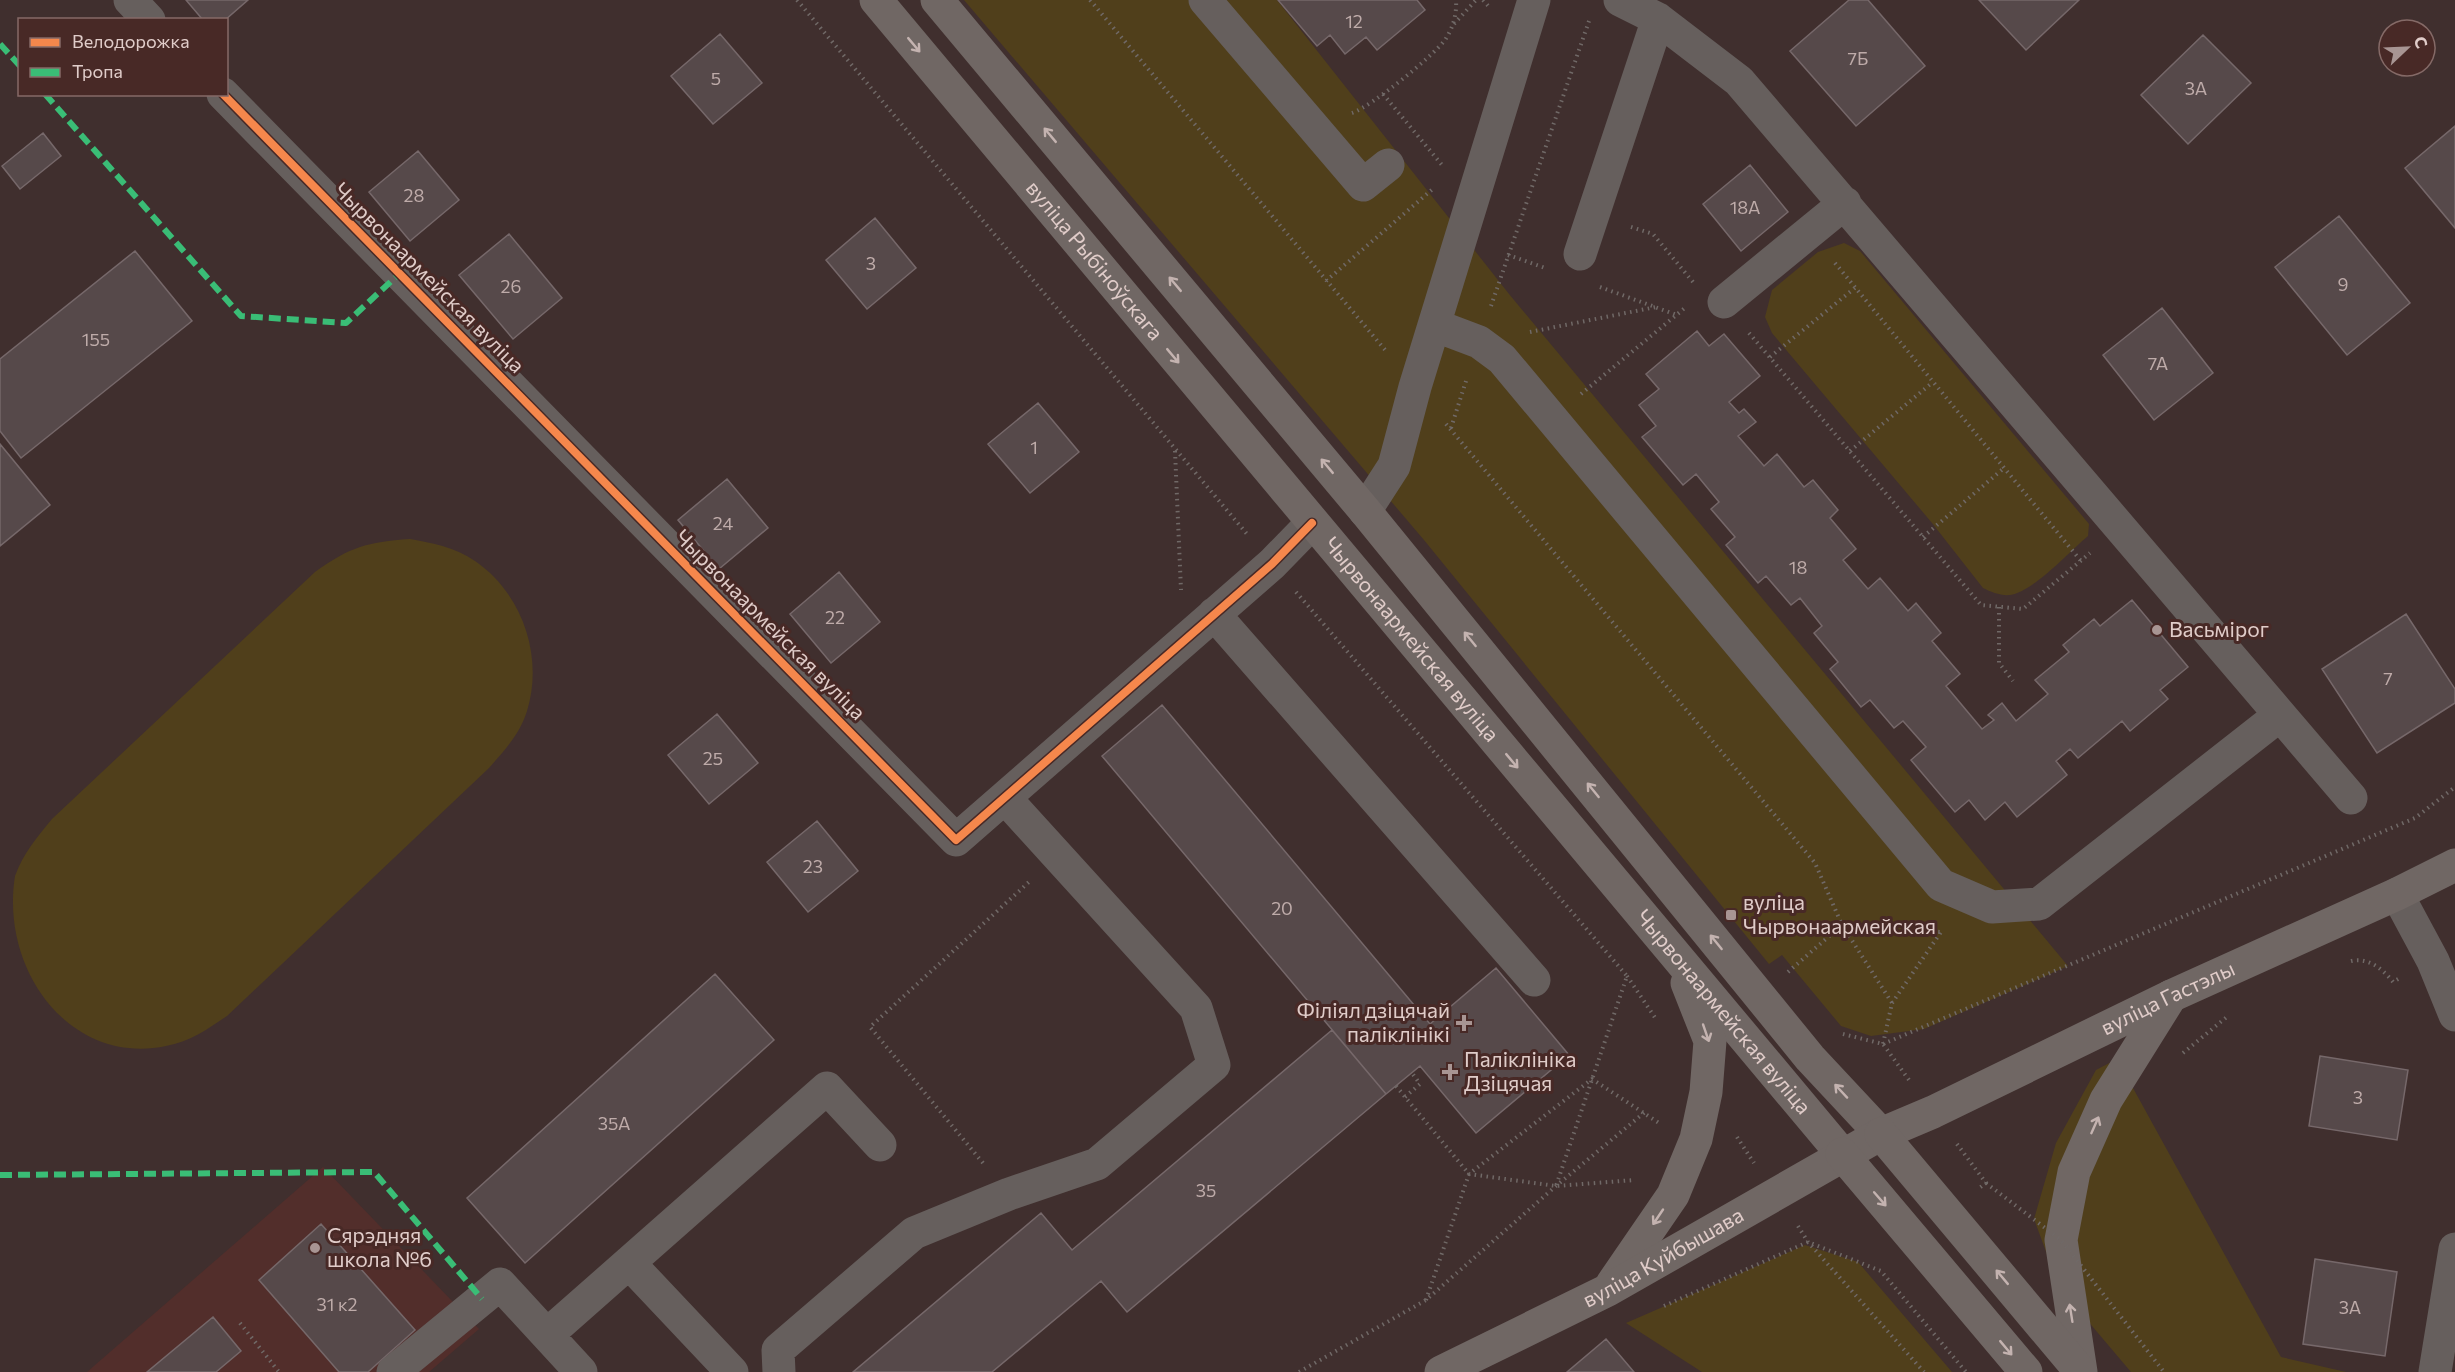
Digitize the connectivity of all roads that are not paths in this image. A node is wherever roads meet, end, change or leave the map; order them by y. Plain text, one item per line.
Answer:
1 (130, 0) edge
2 (876, 0) edge
3 (937, 0) edge
4 (1205, 0) edge
5 (1534, 0) edge
6 (1606, 6) edge
7 (147, 18) edge
8 (1658, 19) junction
9 (225, 96) edge
10 (1388, 165) dead end
11 (1845, 203) junction
12 (1580, 254) dead end
13 (1713, 298) road end
14 (1434, 325) junction
15 (1365, 511) junction
16 (1312, 523) junction
17 (1214, 614) junction
18 (2280, 715) junction
19 (1005, 798) junction
20 (2351, 798) dead end
21 (2455, 865) edge
22 (2397, 894) junction
23 (1678, 959) junction
24 (1534, 980) dead end
25 (2171, 996) junction
26 (2455, 1016) edge
27 (1881, 1134) junction
28 (880, 1145) dead end
29 (1842, 1154) junction
30 (2455, 1249) edge
31 (630, 1264) junction
32 (1608, 1290) junction
33 (548, 1334) junction
34 (2081, 1371) edge
35 (393, 1372) edge
36 (581, 1372) edge
37 (732, 1372) edge
38 (779, 1372) edge
39 (1440, 1372) edge
40 (2026, 1372) edge
41 (2435, 1372) edge

1 - 7 street
2 -> 16 main road, вуліца Рыбіноўскага
15 -> 3 main road
4 - 10 street
5 - 14 street
6 - 8 street
8 - 11 street
8 - 12 street
9 - 19 street, Чырвонаармейская вуліца
11 - 13 street
11 - 18 street
14 - 15 street
14 - 18 street
27 -> 15 main road, Чырвонаармейская вуліца
16 - 17 street, Чырвонаармейская вуліца
16 -> 23 main road, Чырвонаармейская вуліца
17 - 19 street, Чырвонаармейская вуліца
17 - 24 street
18 - 20 street
19 - 38 street
21 - 22 main road, вуліца Гастэлы
22 - 25 main road, вуліца Гастэлы
22 - 26 street
23 - 29 main road, Чырвонаармейская вуліца
23 -> 32 main road
25 - 27 main road, вуліца Гастэлы
34 -> 25 main road
27 - 29 main road, вуліца Куйбышава
34 -> 27 main road, Чырвонаармейская вуліца, bridge
28 - 31 street
29 - 32 main road, вуліца Куйбышава
29 -> 40 main road, Чырвонаармейская вуліца, bridge
30 - 41 street
31 - 33 street
31 - 37 street
32 - 39 main road, вуліца Куйбышава
33 - 35 street
33 - 36 street

